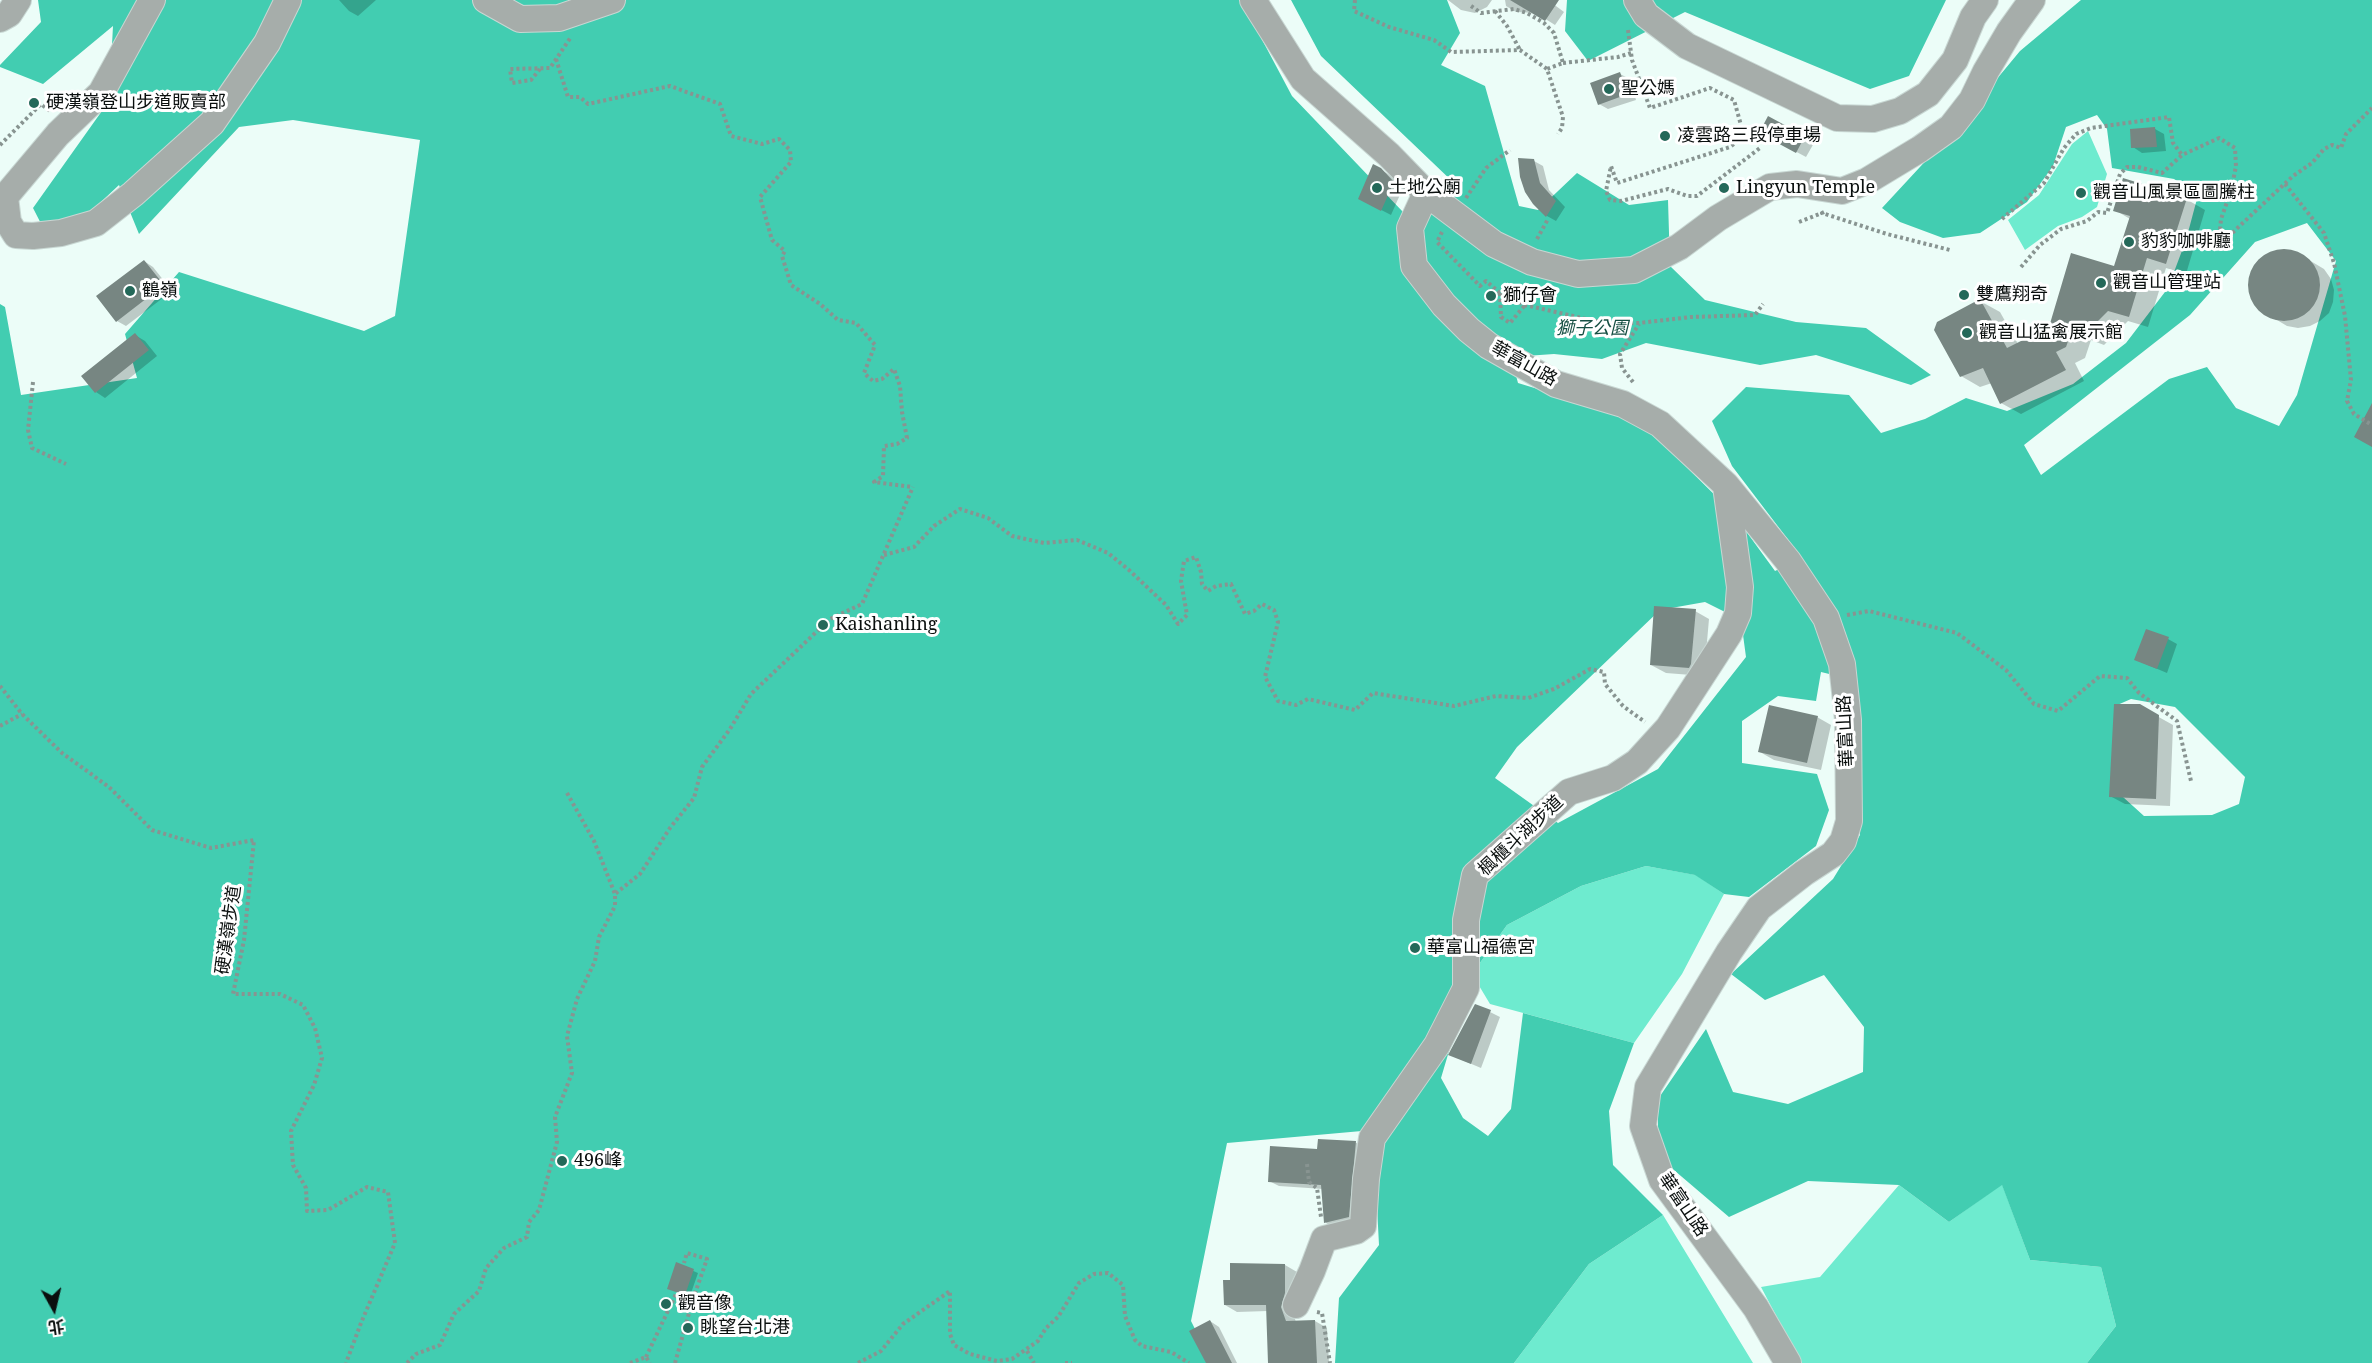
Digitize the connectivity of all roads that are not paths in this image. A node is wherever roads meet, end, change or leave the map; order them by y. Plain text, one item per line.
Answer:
1 (18, 0) edge
2 (152, 0) edge
3 (288, 0) edge
4 (486, 0) edge
5 (1253, 0) edge
6 (1637, 0) edge
7 (1985, 0) edge
8 (2032, 0) edge
9 (602, 4) edge
10 (0, 19) edge
11 (1426, 193) junction
12 (1726, 485) junction
13 (1296, 1305) road end
14 (1788, 1363) edge

1 - 10 street
2 - 3 street
4 - 9 street
5 - 11 street
6 - 7 street
8 - 11 street
11 - 12 street, 華富山路
12 - 13 street, 楓櫃斗湖步道
12 - 14 street, 華富山路

